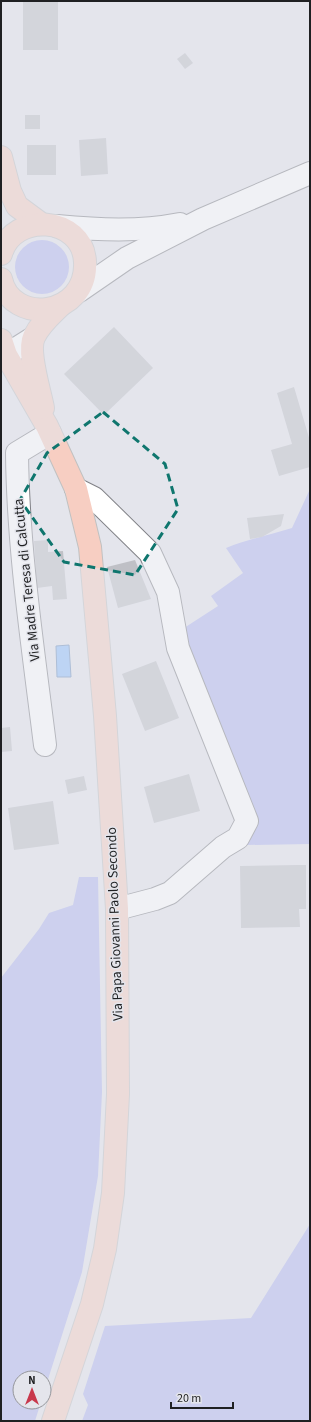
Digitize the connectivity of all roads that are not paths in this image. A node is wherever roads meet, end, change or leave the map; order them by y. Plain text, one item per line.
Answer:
1 (1, 157) edge
2 (310, 173) edge
3 (203, 219) junction
4 (49, 224) junction
5 (1, 254) edge
6 (1, 279) edge
7 (79, 291) junction
8 (60, 306) junction
9 (33, 338) junction
10 (3, 350) edge
11 (49, 429) junction
12 (76, 489) junction
13 (45, 745) dead end
14 (117, 909) junction
15 (54, 1421) edge

1 - 4 main road
2 - 3 street
3 - 4 street
3 - 7 street
4 - 5 main road
4 - 7 main road
6 - 8 main road
7 - 8 main road
8 - 9 main road
9 - 10 street
9 - 11 main road
10 - 11 main road
11 - 12 main road, Via Papa Giovanni Paolo Secondo
11 - 13 street, Via Madre Teresa di Calcutta
12 - 14 main road, Via Papa Giovanni Paolo Secondo
12 - 14 street
14 - 15 main road, Via Papa Giovanni Paolo Secondo

